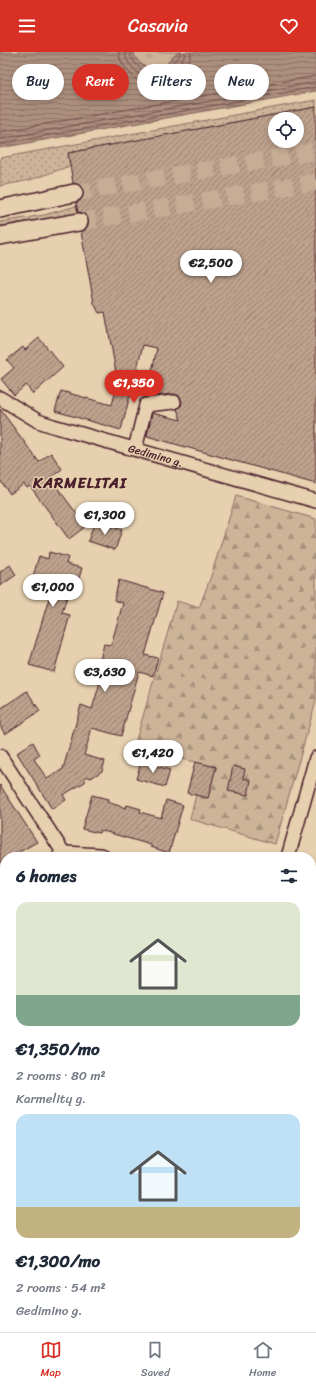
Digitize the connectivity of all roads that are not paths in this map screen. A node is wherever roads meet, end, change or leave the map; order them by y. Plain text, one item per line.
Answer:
1 (74, 193) tunnel mouth
2 (0, 209) edge
3 (79, 222) tunnel mouth
4 (0, 236) edge
5 (0, 398) edge
6 (174, 402) dead end
7 (134, 449) junction
8 (316, 501) edge
9 (0, 756) edge
10 (316, 758) edge
11 (60, 852) edge
12 (289, 852) edge

1 - 2 main road
3 - 4 main road
5 - 7 street, Gedimino g.
6 - 7 street
7 - 8 street, Gedimino g.
9 - 11 street
10 - 12 street

